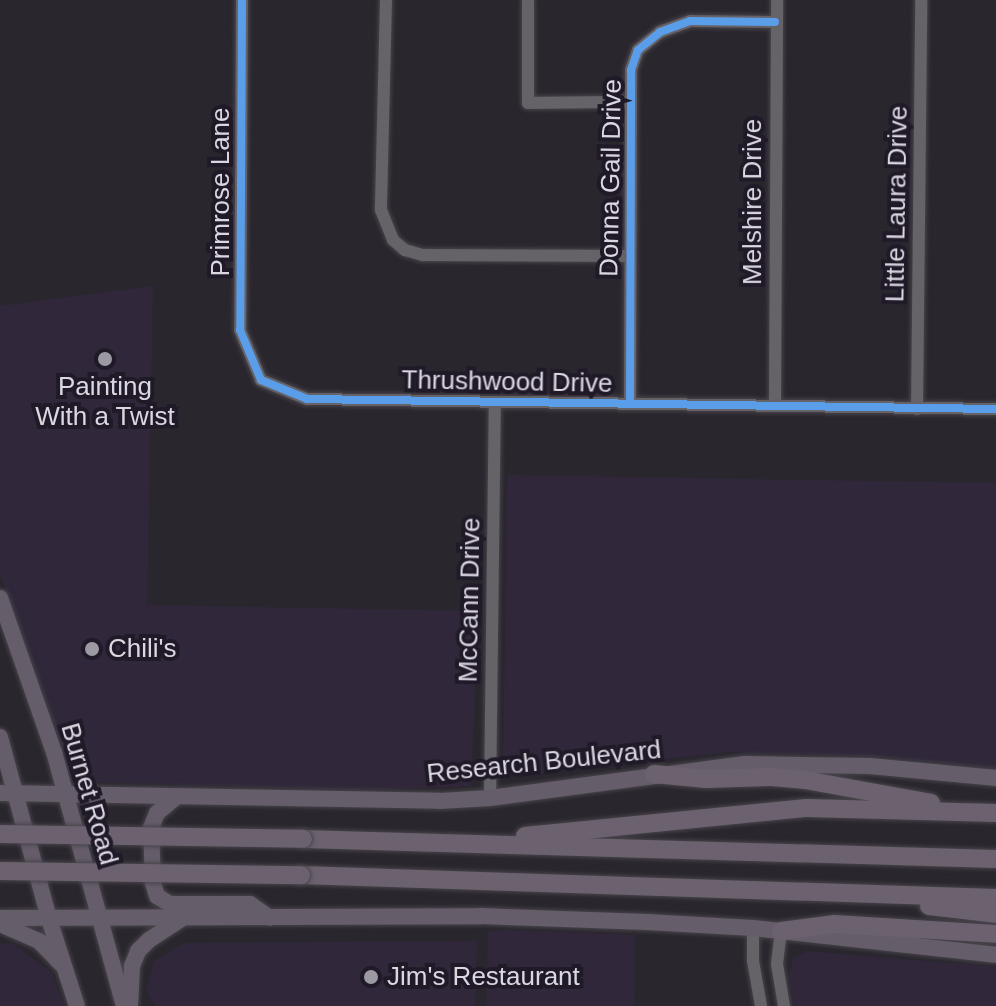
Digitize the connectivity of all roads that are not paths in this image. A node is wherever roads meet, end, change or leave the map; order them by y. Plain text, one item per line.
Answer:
1 (242, 0) edge
2 (386, 0) edge
3 (528, 0) edge
4 (777, 0) edge
5 (921, 0) edge
6 (775, 22) junction
7 (631, 102) junction
8 (630, 256) junction
9 (261, 380) joint
10 (495, 402) junction
11 (630, 404) junction
12 (775, 404) junction
13 (917, 409) junction
14 (996, 409) edge
15 (0, 598) edge
16 (0, 737) edge
17 (654, 774) junction
18 (996, 778) edge
19 (8, 793) edge
20 (66, 794) junction
21 (176, 797) junction
22 (490, 798) junction
23 (965, 810) junction
24 (996, 813) edge
25 (0, 834) edge
26 (471, 843) junction
27 (996, 859) edge
28 (0, 871) edge
29 (832, 893) junction
30 (996, 898) edge
31 (996, 914) edge
32 (184, 917) junction
33 (98, 918) junction
34 (270, 918) junction
35 (49, 919) junction
36 (0, 921) edge
37 (753, 928) junction
38 (781, 931) junction
39 (996, 934) edge
40 (996, 955) edge
41 (65, 969) junction
42 (77, 1006) edge
43 (127, 1006) edge
44 (761, 1006) edge
45 (784, 1006) edge

1 - 9 street, Primrose Lane
2 - 8 street
3 - 7 street
4 - 6 street, Melshire Drive
5 - 13 street, Little Laura Drive
6 - 7 street, Donna Gail Drive
6 - 12 street, Melshire Drive
7 - 8 street, Donna Gail Drive
8 - 11 street, Donna Gail Drive
9 - 10 street, Thrushwood Drive
10 - 11 street, Thrushwood Drive
10 - 22 street, McCann Drive
11 - 12 street, Thrushwood Drive
12 - 13 street, Thrushwood Drive
13 - 14 street, Thrushwood Drive
15 - 20 main road, Burnet Road
16 - 19 main road
17 - 18 main road, Research Boulevard
17 - 22 main road, Research Boulevard
17 - 23 highway
19 - 20 main road, Research Boulevard
19 - 35 main road
20 - 21 main road, Research Boulevard
20 - 33 main road, Burnet Road
21 - 22 main road, Research Boulevard
21 - 34 main road
23 - 24 highway
23 - 26 highway
25 - 26 highway, bridge
26 - 27 highway
28 - 29 highway, bridge
29 - 30 highway
29 - 31 highway
32 - 33 main road
32 - 34 main road
32 - 43 main road
33 - 35 main road
33 - 43 main road, Burnet Road
34 - 37 main road
35 - 36 main road
35 - 41 main road
36 - 41 main road
37 - 38 main road
37 - 44 street
38 - 39 highway
38 - 40 main road
38 - 45 street
41 - 42 main road

